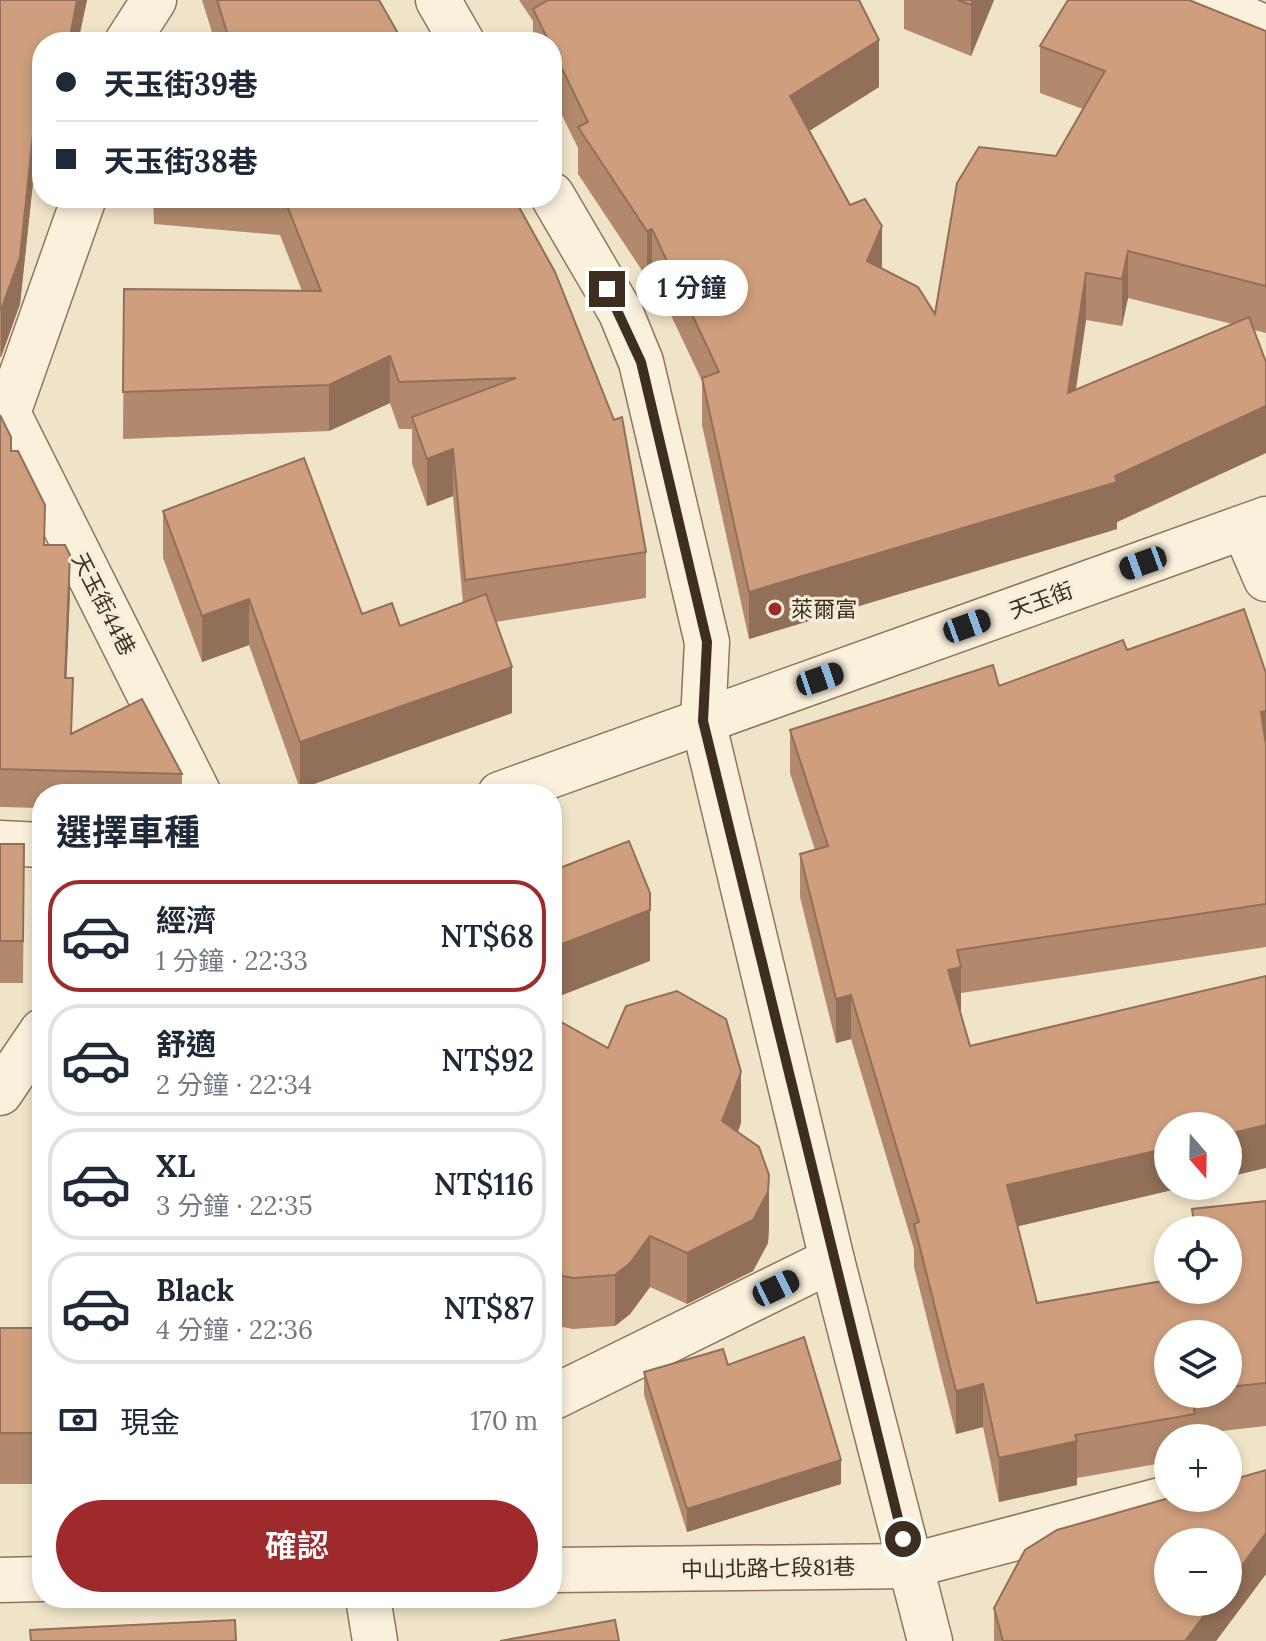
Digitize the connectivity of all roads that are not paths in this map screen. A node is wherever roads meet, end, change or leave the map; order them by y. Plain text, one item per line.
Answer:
1 (154, 0) edge
2 (438, 0) edge
3 (1203, 0) edge
4 (1266, 28) edge
5 (133, 32) edge
6 (456, 32) edge
7 (80, 208) edge
8 (560, 208) edge
9 (4, 413) edge
10 (1255, 524) edge
11 (1266, 579) edge
12 (703, 721) junction
13 (194, 784) edge
14 (528, 784) edge
15 (0, 843) edge
16 (32, 845) edge
17 (32, 1046) edge
18 (0, 1093) edge
19 (832, 1260) junction
20 (562, 1393) edge
21 (1154, 1502) edge
22 (909, 1566) junction
23 (562, 1570) edge
24 (32, 1579) edge
25 (0, 1580) edge
26 (370, 1608) edge
27 (375, 1641) edge
28 (930, 1641) edge

1 - 5 street
2 - 6 street
3 - 4 street
7 - 9 street
8 - 12 street
9 - 13 street, 天玉街44巷
10 - 11 street
10 - 12 street, 天玉街
12 - 14 street, 天玉街
12 - 19 street
15 - 16 street
17 - 18 street
19 - 20 street
19 - 22 street
21 - 22 street, 中山北路七段81巷
22 - 23 street, 中山北路七段81巷
22 - 28 street
24 - 25 street
26 - 27 street

